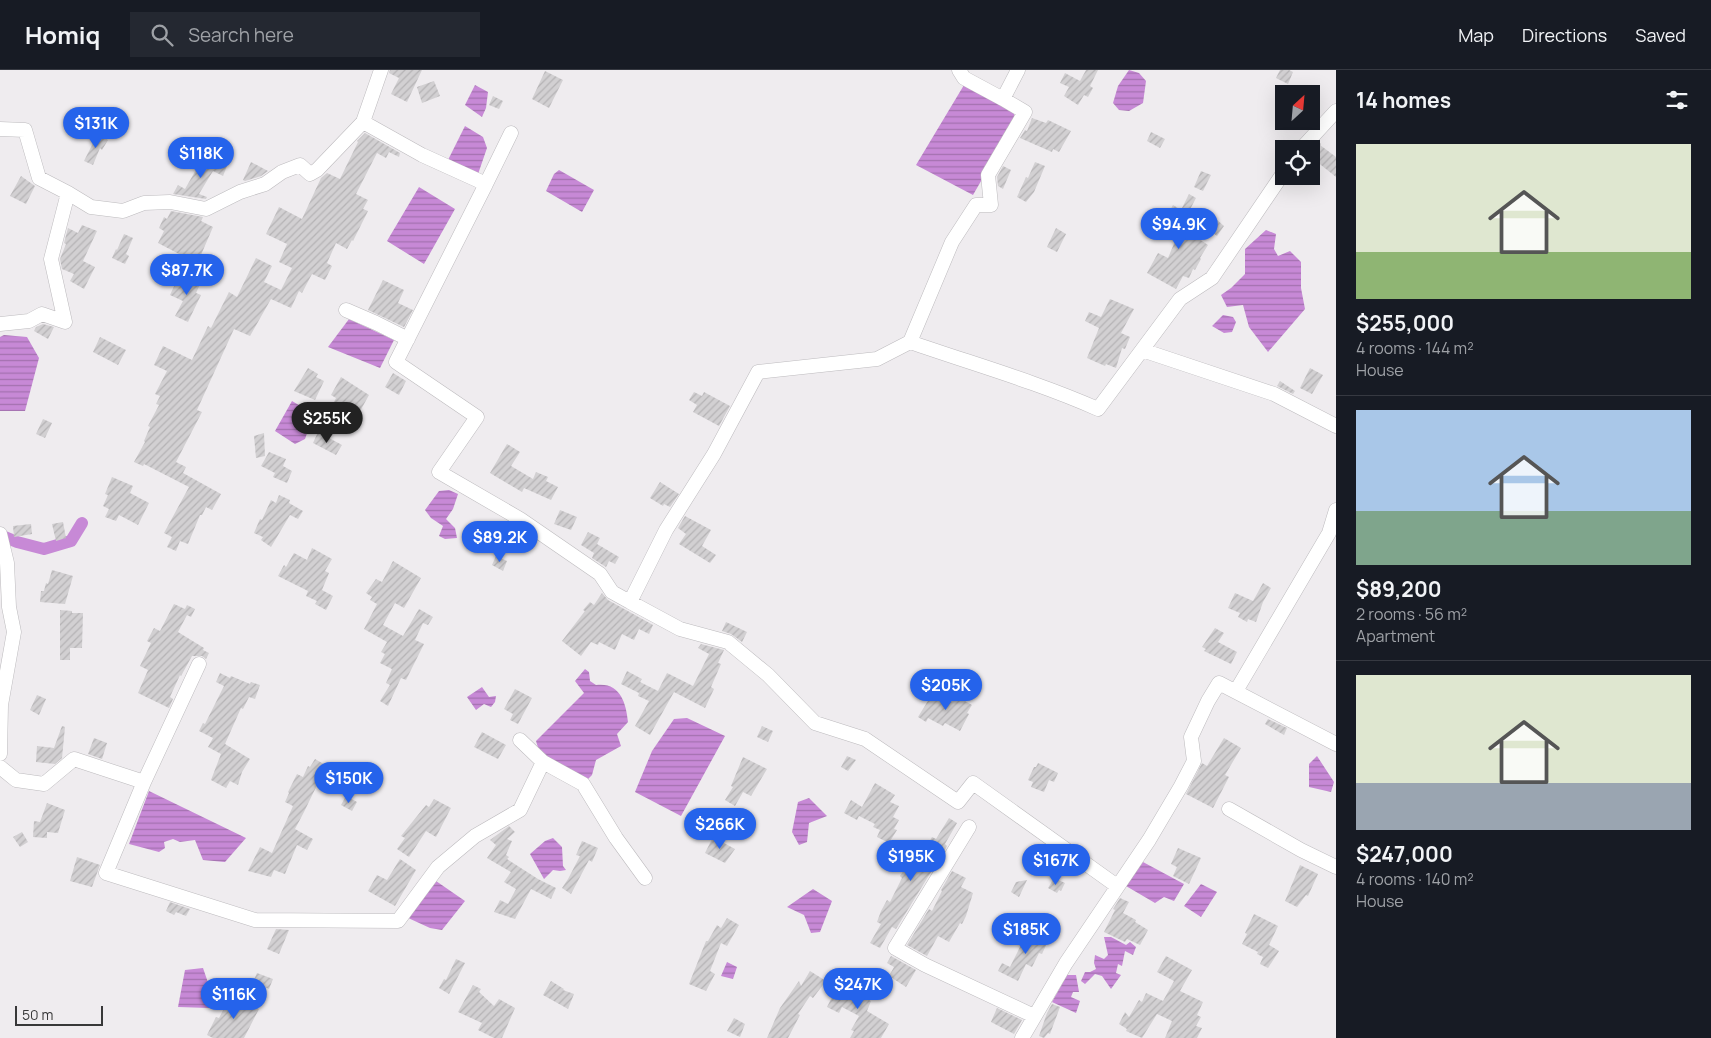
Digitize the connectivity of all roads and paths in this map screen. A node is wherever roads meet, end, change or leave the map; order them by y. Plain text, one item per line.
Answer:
1 (381, 70) edge
2 (960, 70) edge
3 (1018, 70) edge
4 (1003, 99) junction
5 (1336, 111) edge
6 (363, 122) junction
7 (0, 129) edge
8 (511, 133) dead end
9 (1309, 140) edge
10 (486, 184) junction
11 (1275, 185) edge
12 (68, 193) junction
13 (346, 310) dead end
14 (0, 324) edge
15 (408, 340) junction
16 (910, 342) junction
17 (1142, 350) junction
18 (1336, 426) edge
19 (1336, 510) edge
20 (0, 534) edge
21 (630, 602) junction
22 (1236, 691) junction
23 (520, 740) dead end
24 (1336, 744) edge
25 (0, 754) edge
26 (543, 762) junction
27 (0, 768) edge
28 (144, 782) junction
29 (1229, 809) dead end
30 (969, 827) dead end
31 (1336, 867) edge
32 (645, 878) dead end
33 (1118, 886) junction
34 (1034, 1016) junction
35 (1022, 1038) edge

1 - 6 street
2 - 4 street
3 - 4 street
4 - 16 street
5 - 9 street
6 - 10 street
6 - 12 street
7 - 12 street
8 - 10 street
10 - 15 street
11 - 17 street
12 - 14 street
13 - 15 street
15 - 21 street
16 - 17 street
16 - 21 street
17 - 18 street
19 - 22 street
20 - 25 street
21 - 33 street
22 - 24 street
22 - 33 street
23 - 26 street
26 - 28 street
26 - 32 street
27 - 28 street
28 - 28 street
29 - 31 street
30 - 34 street
33 - 34 street
34 - 35 street

